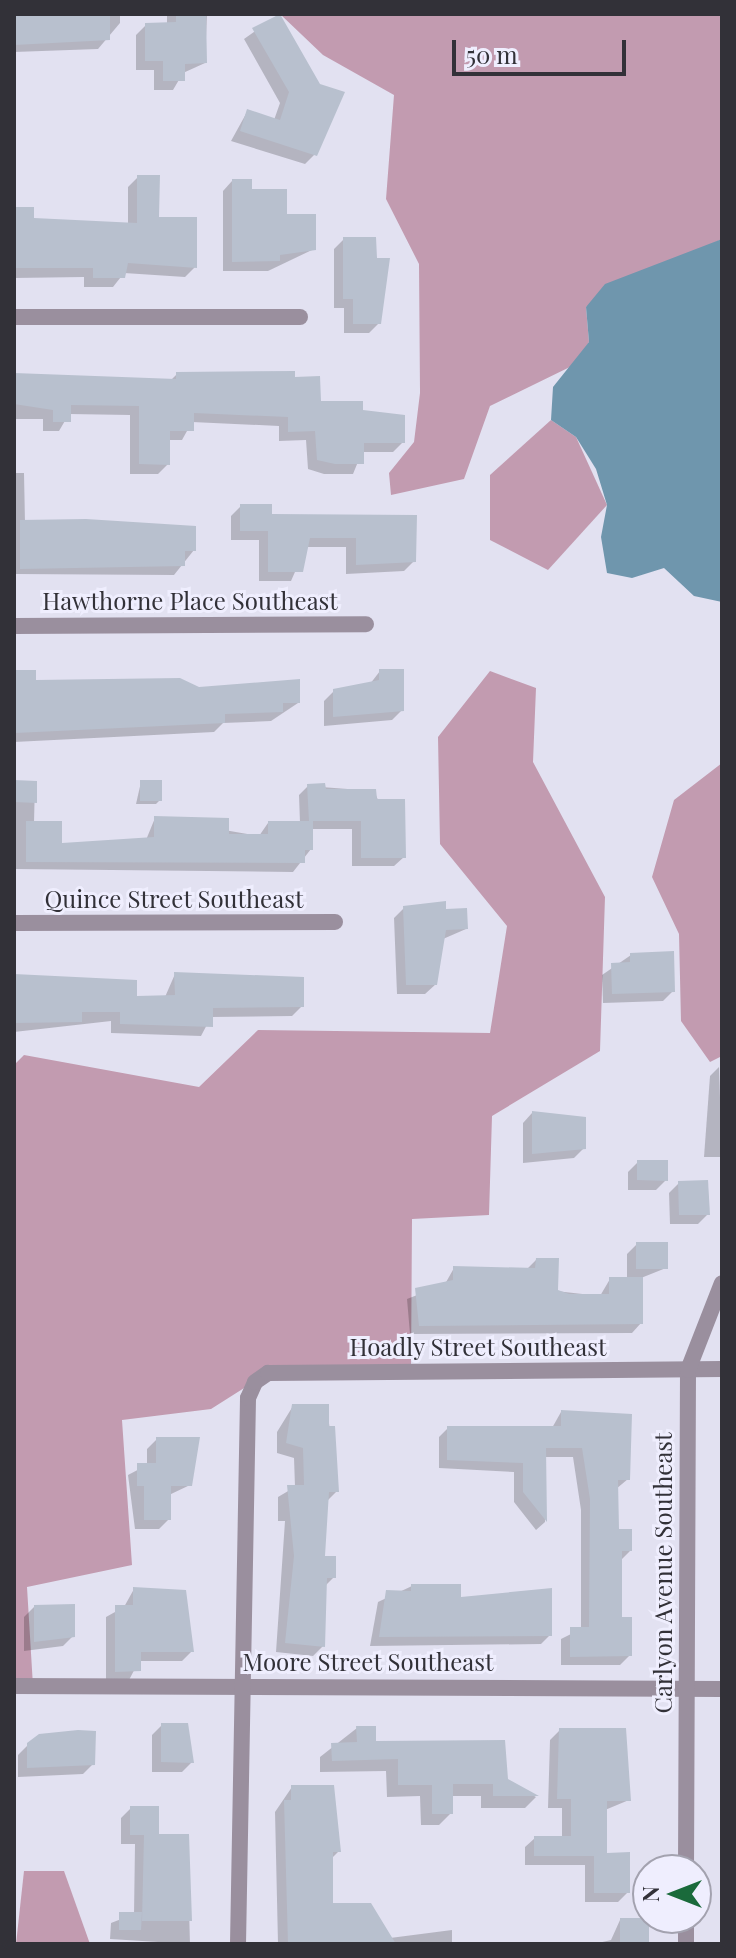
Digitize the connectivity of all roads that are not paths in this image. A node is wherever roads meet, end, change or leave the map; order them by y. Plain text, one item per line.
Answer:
1 (14, 317) edge
2 (300, 317) dead end
3 (366, 624) dead end
4 (14, 626) edge
5 (335, 922) dead end
6 (14, 923) edge
7 (722, 1283) edge
8 (722, 1369) edge
9 (688, 1370) junction
10 (241, 1685) junction
11 (14, 1686) edge
12 (686, 1688) junction
13 (722, 1689) edge
14 (686, 1854) edge
15 (238, 1944) edge

1 - 2 street
3 - 4 street, Hawthorne Place Southeast
5 - 6 street, Quince Street Southeast
7 - 9 street, Carlyon Avenue Southeast
8 - 9 street, Hoadly Street Southeast
9 - 10 street, Hoadly Street Southeast
9 - 12 street, Carlyon Avenue Southeast
10 - 11 street, Moore Street Southeast
10 - 12 street, Moore Street Southeast
10 - 15 street
12 - 13 street, Moore Street Southeast
12 - 14 street, Carlyon Avenue Southeast

